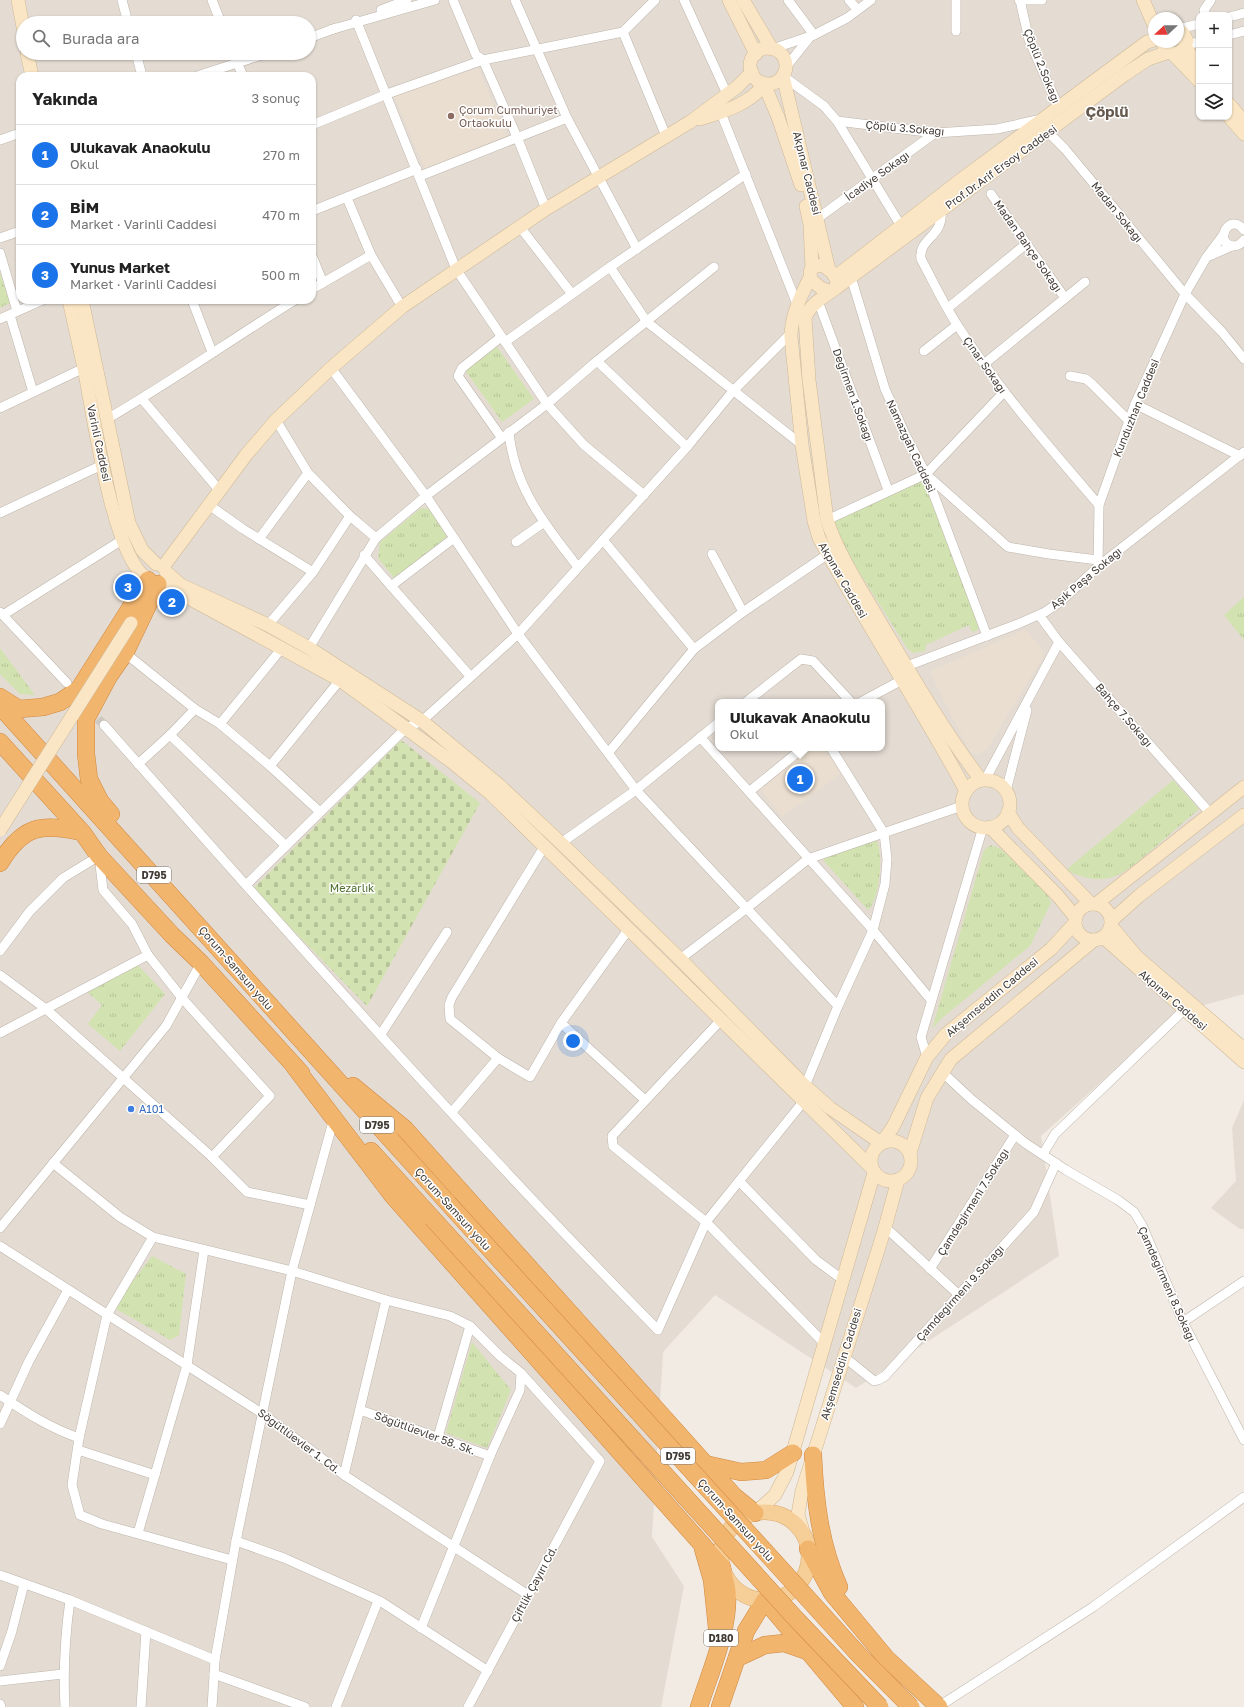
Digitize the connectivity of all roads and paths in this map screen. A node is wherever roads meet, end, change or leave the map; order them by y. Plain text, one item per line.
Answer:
1 (18, 0) edge
2 (122, 0) edge
3 (212, 0) edge
4 (407, 0) edge
5 (435, 0) edge
6 (453, 0) edge
7 (515, 0) edge
8 (655, 0) edge
9 (684, 0) edge
10 (729, 0) edge
11 (743, 0) edge
12 (788, 0) edge
13 (849, 0) edge
14 (871, 0) edge
15 (956, 0) edge
16 (1020, 0) edge
17 (1042, 0) edge
18 (1143, 0) edge
19 (1150, 0) edge
20 (1211, 0) edge
21 (857, 10) junction
22 (1148, 12) edge
23 (1157, 12) edge
24 (1205, 12) edge
25 (1244, 13) edge
26 (21, 16) edge
27 (126, 16) edge
28 (218, 16) edge
29 (1232, 16) edge
30 (357, 21) junction
31 (1196, 25) edge
32 (1184, 28) edge
33 (956, 31) dead end
34 (1244, 31) edge
35 (623, 32) junction
36 (1232, 34) edge
37 (316, 35) edge
38 (1184, 35) edge
39 (812, 36) junction
40 (1148, 42) edge
41 (1190, 44) edge
42 (772, 49) junction
43 (1168, 49) edge
44 (537, 51) junction
45 (756, 54) junction
46 (1196, 59) edge
47 (29, 60) edge
48 (138, 60) edge
49 (236, 60) edge
50 (249, 60) edge
51 (483, 60) junction
52 (238, 64) junction
53 (785, 71) junction
54 (31, 72) edge
55 (141, 72) edge
56 (211, 72) edge
57 (241, 72) edge
58 (752, 72) junction
59 (1196, 78) edge
60 (764, 84) junction
61 (387, 94) junction
62 (727, 94) junction
63 (1059, 108) junction
64 (1232, 108) edge
65 (721, 113) junction
66 (567, 118) junction
67 (1044, 119) junction
68 (1232, 120) edge
69 (837, 121) junction
70 (690, 122) junction
71 (1244, 122) edge
72 (316, 123) edge
73 (1048, 132) junction
74 (935, 133) junction
75 (16, 134) edge
76 (1244, 134) edge
77 (666, 136) junction
78 (517, 137) junction
79 (0, 140) edge
80 (419, 173) junction
81 (746, 174) junction
82 (598, 178) junction
83 (872, 180) junction
84 (991, 194) dead end
85 (347, 198) junction
86 (316, 210) edge
87 (546, 210) junction
88 (941, 211) junction
89 (818, 218) junction
90 (901, 226) junction
91 (520, 227) junction
92 (1244, 230) edge
93 (16, 232) edge
94 (1224, 234) junction
95 (0, 238) edge
96 (1244, 240) edge
97 (1026, 244) junction
98 (1237, 247) edge
99 (637, 249) junction
100 (0, 253) edge
101 (371, 255) junction
102 (1206, 258) junction
103 (316, 267) edge
104 (610, 267) junction
105 (714, 267) dead end
106 (456, 269) junction
107 (811, 272) junction
108 (851, 277) junction
109 (832, 281) junction
110 (1085, 282) dead end
111 (322, 283) junction
112 (316, 287) edge
113 (572, 294) junction
114 (1185, 294) junction
115 (1065, 298) junction
116 (818, 301) junction
117 (34, 304) edge
118 (70, 304) edge
119 (83, 304) edge
120 (194, 304) edge
121 (289, 304) edge
122 (797, 304) junction
123 (402, 307) junction
124 (948, 308) junction
125 (14, 313) junction
126 (0, 320) edge
127 (647, 322) junction
128 (957, 325) junction
129 (791, 333) junction
130 (503, 340) junction
131 (924, 351) dead end
132 (212, 352) junction
133 (1244, 358) edge
134 (597, 361) junction
135 (984, 364) junction
136 (84, 368) junction
137 (331, 368) junction
138 (1070, 376) dead end
139 (733, 391) junction
140 (33, 392) junction
141 (1004, 392) junction
142 (142, 399) junction
143 (547, 404) junction
144 (1135, 404) junction
145 (0, 408) edge
146 (107, 419) junction
147 (276, 420) junction
148 (1129, 422) junction
149 (505, 435) junction
150 (802, 445) junction
151 (687, 447) junction
152 (1242, 454) edge
153 (102, 465) junction
154 (308, 473) junction
155 (926, 474) junction
156 (888, 490) junction
157 (220, 491) junction
158 (644, 495) junction
159 (426, 496) junction
160 (209, 504) junction
161 (1100, 505) junction
162 (0, 513) edge
163 (350, 516) junction
164 (827, 520) junction
165 (543, 523) junction
166 (376, 538) junction
167 (454, 538) junction
168 (259, 539) junction
169 (122, 540) junction
170 (603, 540) junction
171 (516, 542) dead end
172 (712, 554) dead end
173 (828, 554) junction
174 (364, 555) junction
175 (1098, 564) junction
176 (578, 567) junction
177 (313, 572) junction
178 (156, 577) junction
179 (391, 586) junction
180 (743, 612) junction
181 (2, 614) edge
182 (1039, 615) junction
183 (268, 625) junction
184 (518, 634) junction
185 (987, 636) junction
186 (1059, 642) junction
187 (282, 648) junction
188 (309, 648) junction
189 (694, 649) junction
190 (125, 653) junction
191 (907, 666) junction
192 (470, 676) junction
193 (340, 680) junction
194 (902, 680) junction
195 (67, 683) dead end
196 (1031, 695) junction
197 (0, 697) edge
198 (750, 699) edge
199 (848, 699) edge
200 (867, 699) edge
201 (0, 706) edge
202 (195, 709) junction
203 (422, 721) junction
204 (220, 724) junction
205 (715, 725) edge
206 (104, 726) tunnel mouth
207 (406, 728) junction
208 (170, 735) junction
209 (700, 737) junction
210 (0, 742) edge
211 (800, 751) edge
212 (833, 751) edge
213 (609, 752) junction
214 (138, 764) junction
215 (270, 766) junction
216 (983, 780) junction
217 (1244, 787) edge
218 (636, 790) junction
219 (750, 791) junction
220 (966, 791) junction
221 (1006, 791) junction
222 (962, 806) junction
223 (320, 812) junction
224 (1008, 812) junction
225 (1210, 813) junction
226 (1244, 815) edge
227 (987, 827) junction
228 (0, 830) edge
229 (82, 832) junction
230 (884, 833) junction
231 (561, 843) junction
232 (286, 846) junction
233 (544, 847) junction
234 (99, 856) junction
235 (808, 859) junction
236 (0, 863) edge
237 (246, 885) junction
238 (167, 890) junction
239 (1094, 904) junction
240 (748, 908) junction
241 (1076, 921) junction
242 (1111, 924) junction
243 (628, 930) junction
244 (873, 930) junction
245 (447, 932) dead end
246 (1098, 938) junction
247 (0, 951) edge
248 (148, 955) junction
249 (680, 959) junction
250 (201, 962) junction
251 (0, 975) edge
252 (182, 998) junction
253 (931, 1000) junction
254 (838, 1006) junction
255 (46, 1009) junction
256 (1184, 1010) junction
257 (721, 1020) junction
258 (562, 1023) junction
259 (0, 1033) edge
260 (381, 1034) junction
261 (1242, 1043) edge
262 (306, 1046) junction
263 (927, 1057) junction
264 (498, 1058) junction
265 (1244, 1062) edge
266 (294, 1066) junction
267 (942, 1072) junction
268 (123, 1078) junction
269 (805, 1086) junction
270 (644, 1100) junction
271 (803, 1102) junction
272 (452, 1112) junction
273 (334, 1118) junction
274 (1015, 1135) junction
275 (882, 1142) junction
276 (910, 1153) junction
277 (1043, 1154) junction
278 (212, 1157) junction
279 (53, 1164) junction
280 (1056, 1164) junction
281 (873, 1170) junction
282 (898, 1180) junction
283 (739, 1181) junction
284 (310, 1205) junction
285 (706, 1222) junction
286 (885, 1227) junction
287 (0, 1228) edge
288 (153, 1237) junction
289 (0, 1246) edge
290 (204, 1250) junction
291 (930, 1269) junction
292 (292, 1271) junction
293 (843, 1280) junction
294 (1244, 1281) edge
295 (68, 1290) junction
296 (959, 1295) junction
297 (386, 1300) junction
298 (107, 1315) junction
299 (1183, 1322) junction
300 (470, 1326) junction
301 (825, 1344) junction
302 (843, 1356) junction
303 (187, 1365) junction
304 (521, 1373) junction
305 (0, 1395) edge
306 (10, 1401) junction
307 (360, 1410) junction
308 (263, 1414) junction
309 (0, 1424) edge
310 (79, 1438) junction
311 (438, 1438) junction
312 (1244, 1440) edge
313 (78, 1450) junction
314 (792, 1453) junction
315 (813, 1455) junction
316 (490, 1456) junction
317 (706, 1464) junction
318 (154, 1475) junction
319 (344, 1475) junction
320 (1244, 1497) edge
321 (755, 1513) junction
322 (138, 1533) junction
323 (236, 1541) junction
324 (702, 1544) junction
325 (453, 1547) junction
326 (808, 1549) junction
327 (232, 1560) junction
328 (722, 1567) junction
329 (0, 1575) edge
330 (24, 1584) junction
331 (528, 1595) junction
332 (70, 1600) junction
333 (378, 1600) junction
334 (765, 1600) junction
335 (854, 1619) junction
336 (421, 1628) junction
337 (146, 1631) junction
338 (719, 1648) junction
339 (808, 1651) junction
340 (737, 1658) junction
341 (215, 1660) junction
342 (0, 1666) edge
343 (488, 1670) junction
344 (63, 1674) junction
345 (214, 1674) junction
346 (0, 1681) edge
347 (0, 1704) edge
348 (1, 1707) edge
349 (65, 1707) edge
350 (141, 1707) edge
351 (212, 1707) edge
352 (305, 1707) edge
353 (336, 1707) edge
354 (468, 1707) edge
355 (699, 1707) edge
356 (720, 1707) edge
357 (855, 1707) edge
358 (880, 1707) edge
359 (911, 1707) edge
360 (938, 1707) edge

1 - 26 street
2 - 27 street
3 - 28 street
4 - 30 street
5 - 30 street
6 - 51 street
7 - 44 street
8 - 35 street
9 - 62 street
10 - 45 street
11 - 42 street
12 - 39 street
13 - 21 street
14 - 21 street
15 - 33 street
16 - 17 street
16 - 63 street, Çöplü 2.Sokağı
18 - 22 street
19 - 23 street
20 - 24 street
21 - 39 street
25 - 29 street
30 - 37 street
30 - 61 street
31 - 32 street
34 - 36 street
35 - 44 street
35 - 77 street
38 - 41 street
39 - 42 street
39 - 53 street
40 - 63 street, Prof.Dr.Arif Ersoy Caddesi
41 - 43 street, Prof.Dr.Arif Ersoy Caddesi
41 - 46 street
42 - 45 street
42 - 53 street
43 - 59 street
43 - 73 street, Prof.Dr.Arif Ersoy Caddesi
44 - 51 street
44 - 66 street
45 - 58 street
47 - 54 street
48 - 55 street
49 - 52 street
50 - 52 street
51 - 61 street
51 - 78 street
52 - 56 street
52 - 57 street
53 - 60 street
53 - 69 street
53 - 89 street, Akpınar Caddesi
58 - 60 street
58 - 62 street
60 - 65 street
60 - 107 street, Akpınar Caddesi
61 - 72 street
61 - 80 street
62 - 70 street
63 - 67 street, Prof.Dr.Arif Ersoy Caddesi
64 - 71 street
65 - 70 street
65 - 81 street
66 - 78 street
66 - 82 street
67 - 74 street, Çöplü 3.Sokağı
67 - 90 street, Prof.Dr.Arif Ersoy Caddesi
68 - 76 street
69 - 74 street, Çöplü 3.Sokağı
69 - 83 street
70 - 77 street
73 - 88 street, Prof.Dr.Arif Ersoy Caddesi
73 - 114 street, Madan Sokağı
74 - 83 street, İcadiye Sokağı
75 - 79 street
77 - 82 street
78 - 80 street
78 - 87 street
80 - 85 street
80 - 106 street
81 - 99 street
81 - 122 street
82 - 87 street
82 - 99 street
83 - 89 street, İcadiye Sokağı
83 - 90 street
84 - 97 street, Madan Bahçe Sokağı
85 - 86 street
85 - 101 street
87 - 91 street
88 - 108 street, Prof.Dr.Arif Ersoy Caddesi
88 - 124 street, Çınar Sokağı
89 - 109 street, Akpınar Caddesi
90 - 109 street, Prof.Dr.Arif Ersoy Caddesi
91 - 106 street
91 - 113 street
92 - 94 street
93 - 95 street
94 - 98 street
94 - 102 street, Kunduzhan Caddesi
96 - 98 street
97 - 115 street, Madan Bahçe Sokağı
97 - 124 street
98 - 102 street
99 - 104 street
100 - 125 street
101 - 111 street
101 - 123 street
102 - 114 street, Kunduzhan Caddesi
103 - 111 street
104 - 113 street
104 - 127 street
105 - 127 street
106 - 123 street
106 - 130 street
107 - 109 street
107 - 109 street
107 - 122 street, Akpınar Caddesi
108 - 109 street, Prof.Dr.Arif Ersoy Caddesi
108 - 155 street, Namazgah Caddesi
109 - 116 street, Akpınar Caddesi
110 - 115 street, Madan Bahçe Sokağı
111 - 112 street
113 - 130 street
114 - 133 street, Madan Sokağı
114 - 144 street, Kunduzhan Caddesi
115 - 135 street, Madan Bahçe Sokağı
116 - 156 street, Değirmen 1.Sokağı
116 - 164 street, Akpınar Caddesi
117 - 125 street
118 - 136 street, Varinli Caddesi
119 - 146 street, Varinli Caddesi
120 - 132 street
121 - 132 street
122 - 129 street, Akpınar Caddesi
123 - 137 street
124 - 128 street, Çınar Sokağı
125 - 126 street
125 - 140 street
127 - 134 street
127 - 139 street
128 - 131 street
128 - 135 street, Çınar Sokağı
129 - 139 street
129 - 150 street, Akpınar Caddesi
130 - 143 street
130 - 149 street
132 - 142 street
134 - 143 street
134 - 151 street
135 - 141 street, Çınar Sokağı
136 - 140 street
136 - 153 street, Varinli Caddesi
137 - 147 street
137 - 159 street
138 - 148 street
139 - 150 street
139 - 151 street
140 - 145 street
141 - 155 street
141 - 161 street, Çınar Sokağı
142 - 146 street
142 - 157 street
143 - 149 street
143 - 158 street
144 - 148 street, Kunduzhan Caddesi
144 - 152 street
146 - 178 street, Varinli Caddesi
147 - 154 street
147 - 157 street
148 - 161 street, Kunduzhan Caddesi
149 - 159 street
149 - 165 street
150 - 173 street, Akpınar Caddesi
151 - 158 street
152 - 175 street, Aşık Paşa Sokağı
153 - 162 street
153 - 169 street, Varinli Caddesi
154 - 163 street
154 - 168 street
155 - 156 street
155 - 175 street
155 - 185 street, Namazgah Caddesi
156 - 164 street
157 - 160 street
158 - 170 street
159 - 166 street
159 - 167 street
160 - 168 street
160 - 178 street
161 - 175 street, Kunduzhan Caddesi
163 - 166 street
163 - 177 street
164 - 191 street, Akpınar Caddesi
165 - 171 street
165 - 176 street
166 - 174 street
167 - 179 street
167 - 184 street
168 - 177 street
169 - 178 street, Varinli Caddesi
169 - 181 street
170 - 176 street
170 - 189 street
172 - 180 street
173 - 180 street
173 - 194 street, Akpınar Caddesi
174 - 179 street
174 - 188 street
175 - 182 street, Aşık Paşa Sokağı
176 - 184 street
177 - 183 street
178 - 183 street
178 - 187 street
178 - 190 highway
178 - 197 highway
178 - 228 street, bridge
179 - 192 street
180 - 189 street
181 - 195 street
182 - 185 street, Aşık Paşa Sokağı
182 - 186 street, Bahçe 7.Sokağı
183 - 188 street
184 - 192 street
184 - 213 street
185 - 191 street, Aşık Paşa Sokağı
186 - 196 street
186 - 225 street, Bahçe 7.Sokağı
187 - 193 street
187 - 204 street
188 - 203 street
189 - 213 street
190 - 202 street
190 - 238 highway
191 - 216 street, Akpınar Caddesi
192 - 203 street
193 - 207 street
193 - 215 street
194 - 200 street
194 - 220 street, Akpınar Caddesi
196 - 216 street
196 - 221 street
198 - 199 street
201 - 238 highway, Çorum-Samsun yolu / D795
202 - 204 street
202 - 208 street
203 - 207 street
203 - 231 street
204 - 215 street
205 - 209 street
206 - 214 street
207 - 223 street
207 - 233 street
208 - 214 street
208 - 232 street
209 - 218 street
209 - 219 street
210 - 229 highway, Çorum-Samsun yolu / D795
211 - 219 street
212 - 230 street
213 - 218 street
214 - 237 street
215 - 223 street
216 - 220 street
216 - 221 street
217 - 225 street
218 - 231 street
218 - 240 street
219 - 235 street
220 - 222 street
221 - 224 street
222 - 227 street
222 - 230 street
223 - 232 street
224 - 227 street
224 - 239 street
225 - 239 street
226 - 242 street
227 - 241 street
227 - 253 street
229 - 234 highway, Çorum-Samsun yolu / D795
229 - 236 highway
230 - 235 street
230 - 244 street
231 - 249 street
232 - 237 street
233 - 243 street
233 - 264 street
234 - 247 street
234 - 248 street
234 - 250 highway, Çorum-Samsun yolu / D795
235 - 240 street
235 - 244 street
237 - 260 street
238 - 262 highway, Çorum-Samsun yolu / D795
239 - 241 street
239 - 242 street
240 - 249 street
240 - 254 street
241 - 246 street
241 - 263 street, Akşemseddin Caddesi
242 - 246 street
242 - 261 street, Akpınar Caddesi
243 - 257 street
243 - 258 street
244 - 253 street
244 - 254 street
245 - 260 street
246 - 256 street, Akpınar Caddesi
246 - 267 street, Akşemseddin Caddesi
248 - 252 street
248 - 255 street
249 - 269 street
250 - 252 street
250 - 266 highway, Çorum-Samsun yolu / D795
251 - 255 street
252 - 268 street
252 - 278 street
253 - 263 street
254 - 269 street
255 - 259 street
255 - 268 street
256 - 265 street, Akpınar Caddesi
256 - 277 street
257 - 270 street
257 - 271 street
258 - 264 street
258 - 270 street
260 - 272 street
262 - 317 highway
262 - 359 highway, Çorum-Samsun yolu / D795, bridge
263 - 275 street, Akşemseddin Caddesi
264 - 272 street
266 - 273 highway
266 - 358 highway, Çorum-Samsun yolu / D795, bridge
267 - 274 street, Çamdeğirmeni 8.Sokağı
267 - 276 street, Akşemseddin Caddesi
268 - 278 street
268 - 279 street
269 - 275 street
270 - 285 street
271 - 281 street
271 - 283 street
272 - 285 street
273 - 284 street
273 - 324 highway
274 - 277 street, Çamdeğirmeni 8.Sokağı
274 - 291 street, Çamdeğirmeni 7.Sokağı
275 - 276 street
275 - 281 street
276 - 282 street
277 - 280 street, Çamdeğirmeni 8.Sokağı
278 - 284 street
279 - 287 street
279 - 288 street
280 - 296 street, Çamdeğirmeni 9.Sokağı
280 - 299 street, Çamdeğirmeni 8.Sokağı
281 - 282 street
281 - 293 street, Akşemseddin Caddesi
282 - 286 street, Akşemseddin Caddesi
283 - 285 street
283 - 293 street
284 - 292 street
285 - 301 street
286 - 291 street
286 - 302 street, Akşemseddin Caddesi
288 - 290 street
288 - 298 street
289 - 295 street, Söğütlüevler 1. Cd.
290 - 292 street
290 - 303 street
291 - 296 street
292 - 297 street
292 - 308 street
293 - 301 street, Akşemseddin Caddesi
294 - 299 street
295 - 298 street, Söğütlüevler 1. Cd.
295 - 306 street
296 - 302 street, Çamdeğirmeni 9.Sokağı
297 - 300 street
297 - 307 street
298 - 303 street, Söğütlüevler 1. Cd.
298 - 310 street
299 - 312 street, Çamdeğirmeni 8.Sokağı
300 - 304 street
300 - 311 street
301 - 314 street, Akşemseddin Caddesi
302 - 315 street, Akşemseddin Caddesi
303 - 308 street, Söğütlüevler 1. Cd.
303 - 318 street
304 - 316 street
304 - 331 street, Çiftlik Çayırı Cd.
305 - 306 street
306 - 309 street
306 - 310 street
307 - 311 street, Söğütlüevler 58. Sk.
307 - 319 street
308 - 319 street, Söğütlüevler 1. Cd.
308 - 323 street
310 - 313 street
311 - 316 street, Söğütlüevler 58. Sk.
313 - 318 street
313 - 322 street
314 - 317 highway
314 - 321 street, Akşemseddin Caddesi
315 - 326 street, Akşemseddin Caddesi
315 - 335 highway
316 - 325 street
317 - 321 highway
318 - 322 street
319 - 325 street, Söğütlüevler 1. Cd.
320 - 360 street
321 - 326 main road
321 - 328 main road
322 - 327 street
323 - 327 street
323 - 333 street
324 - 328 highway
324 - 338 highway
325 - 331 street, Söğütlüevler 1. Cd.
325 - 336 street
326 - 334 main road
326 - 335 highway
327 - 341 street
328 - 334 main road
328 - 338 highway, D180
329 - 330 street
330 - 332 street
330 - 342 street
331 - 343 street, Çiftlik Çayırı Cd.
332 - 337 street
332 - 344 street
333 - 336 street
333 - 353 street
334 - 339 highway
334 - 340 highway, D180
335 - 360 highway
336 - 343 street
337 - 341 street
337 - 350 street
338 - 355 highway, D180
339 - 340 highway
339 - 357 highway
340 - 356 highway, D180
341 - 345 street
343 - 354 street, Çiftlik Çayırı Cd.
344 - 346 street
344 - 349 street
345 - 351 street
345 - 352 street
347 - 348 street

